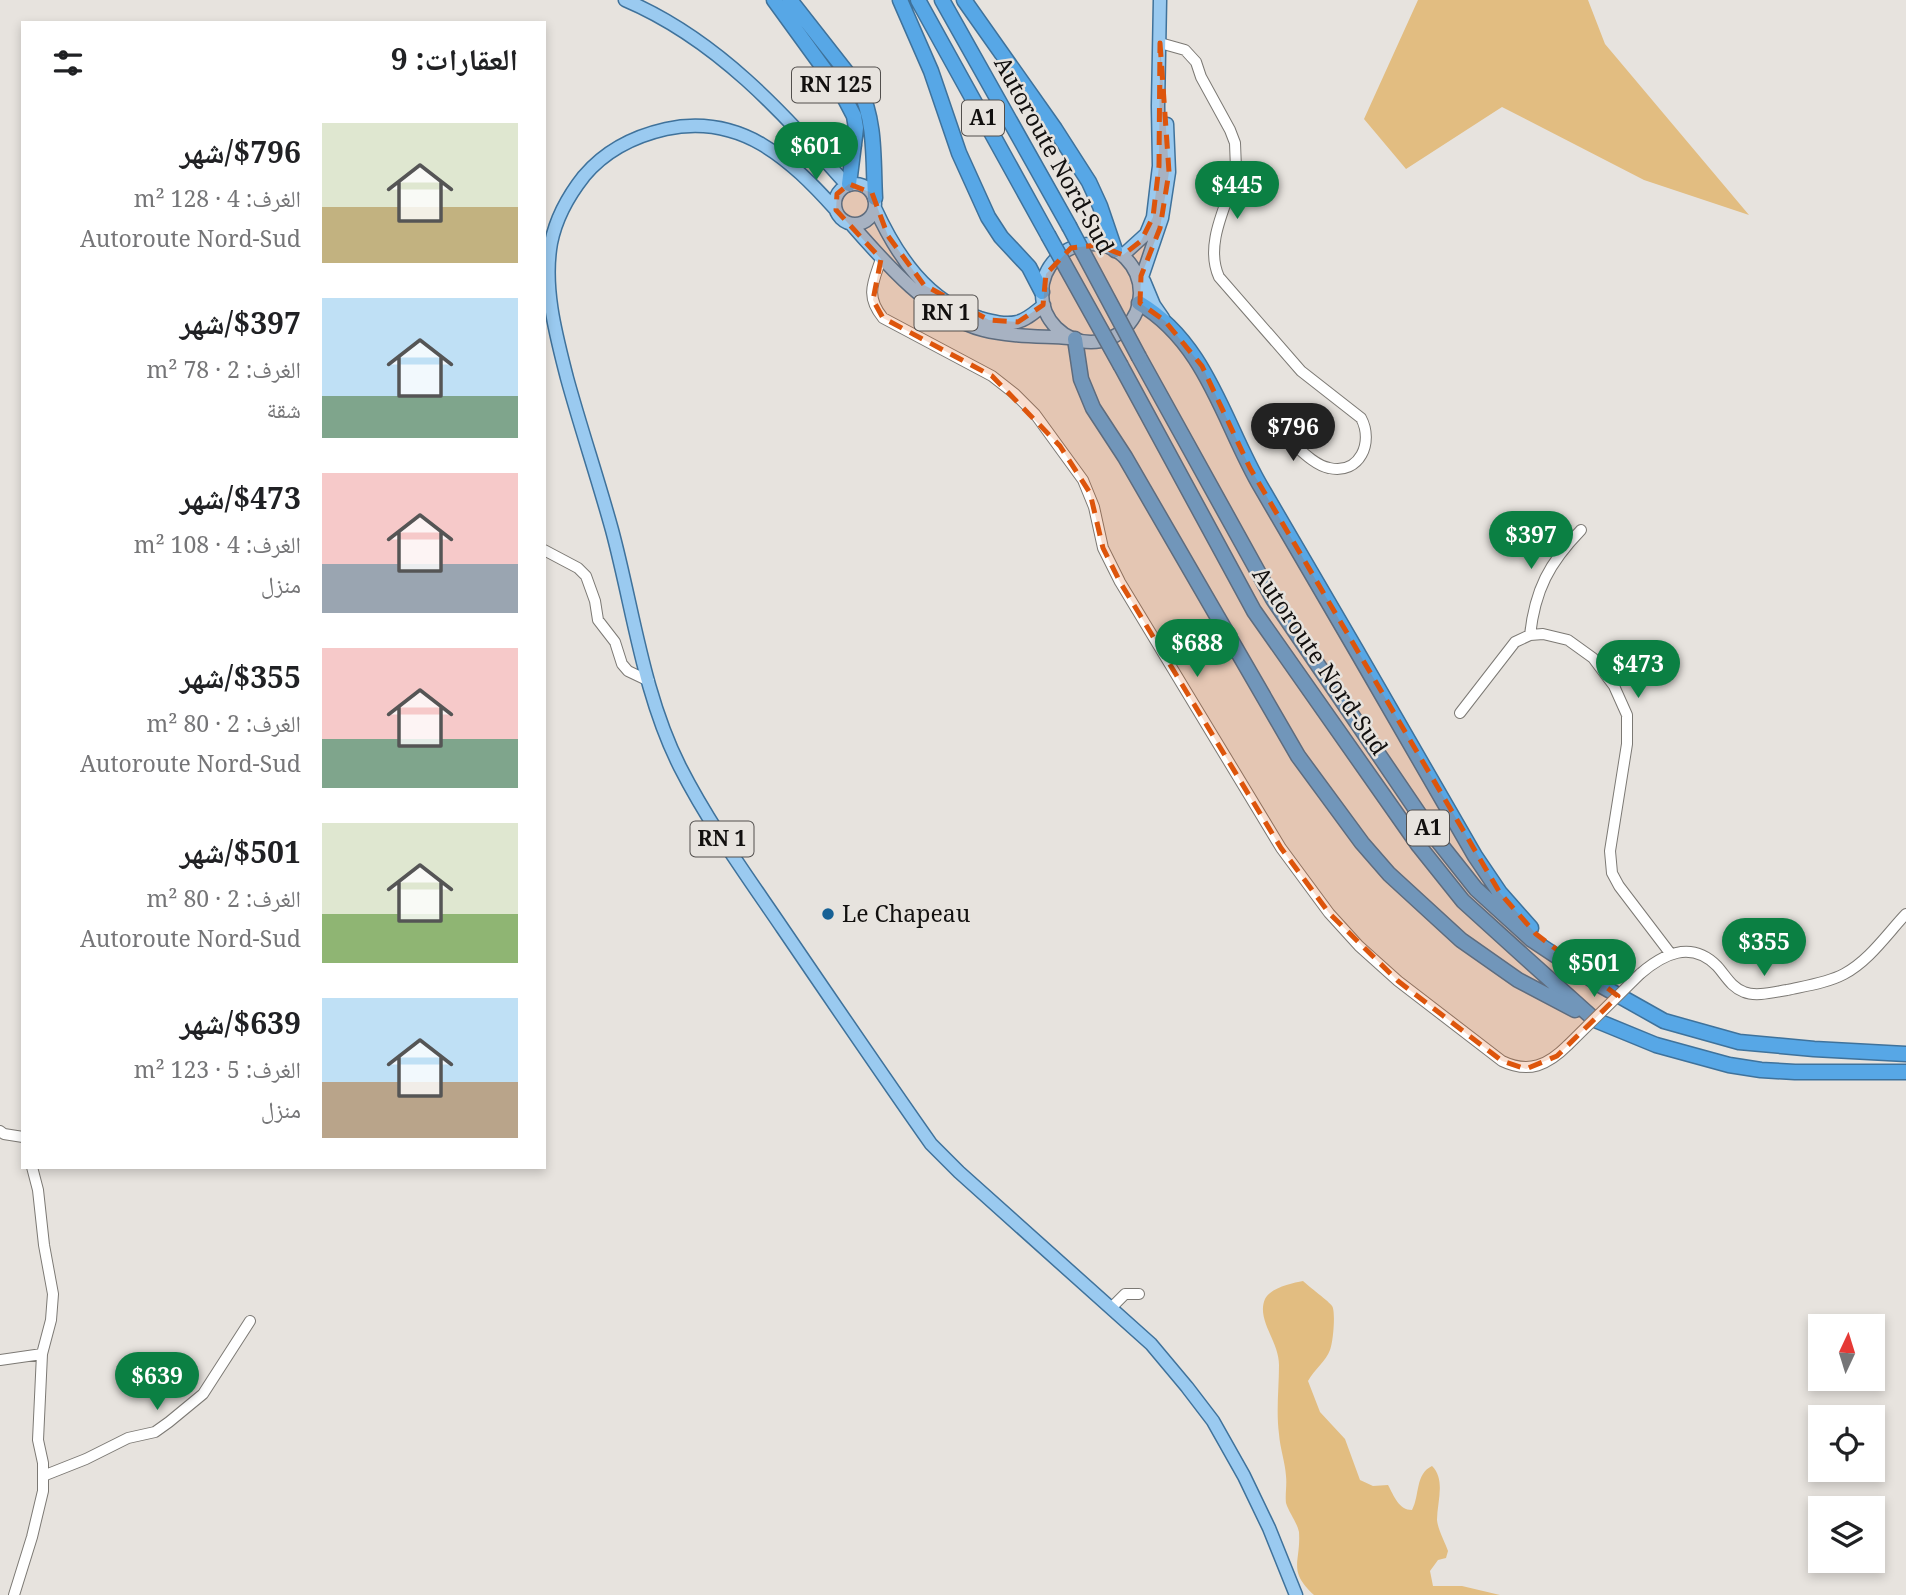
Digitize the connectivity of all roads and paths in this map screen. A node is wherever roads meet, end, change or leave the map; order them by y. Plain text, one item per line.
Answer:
1 (625, 0) edge
2 (775, 0) edge
3 (790, 0) edge
4 (900, 0) edge
5 (918, 0) edge
6 (942, 0) edge
7 (964, 0) edge
8 (1160, 0) edge
9 (1160, 43) junction
10 (854, 145) junction
11 (821, 157) junction
12 (810, 181) junction
13 (843, 188) junction
14 (875, 203) junction
15 (836, 210) junction
16 (851, 223) junction
17 (1119, 253) junction
18 (881, 259) junction
19 (1141, 279) junction
20 (1043, 298) junction
21 (1139, 303) junction
22 (1165, 321) junction
23 (1074, 338) junction
24 (1284, 436) dead end
25 (1581, 530) dead end
26 (546, 551) edge
27 (1530, 635) junction
28 (649, 681) junction
29 (1460, 713) dead end
30 (1906, 914) edge
31 (1670, 953) junction
32 (1600, 985) junction
33 (1595, 1020) junction
34 (1906, 1054) edge
35 (1906, 1072) edge
36 (0, 1131) edge
37 (21, 1137) edge
38 (33, 1169) edge
39 (1139, 1294) dead end
40 (1111, 1308) junction
41 (250, 1321) dead end
42 (42, 1354) junction
43 (0, 1360) edge
44 (43, 1476) junction
45 (13, 1595) edge
46 (1296, 1595) edge

1 - 11 main road
2 - 10 highway, RN 125
3 - 14 highway
4 - 20 highway
5 - 33 highway, Autoroute Nord-Sud / A1, bridge
6 - 32 highway, Autoroute Nord-Sud / A1, bridge
7 - 17 highway
8 - 9 main road
9 - 17 main road
9 - 19 main road
9 - 24 street
10 - 11 highway
10 - 13 highway, RN 125
11 - 13 main road
12 - 13 main road, RN 1
12 - 15 main road, RN 1
12 - 28 main road, RN 1
13 - 14 main road
13 - 15 main road
14 - 16 main road
14 - 20 main road, RN 1
15 - 16 main road
16 - 18 main road, RN 1
17 - 19 main road
17 - 20 main road
18 - 23 main road, RN 1
18 - 31 street, bridge
19 - 21 main road
19 - 22 main road
20 - 23 main road
21 - 22 highway
21 - 23 main road
22 - 32 highway
23 - 33 highway
25 - 27 street
26 - 28 street
27 - 29 street
27 - 31 street
28 - 40 main road, RN 1
30 - 31 street
32 - 34 highway, Autoroute Nord-Sud / A1
33 - 35 highway, Autoroute Nord-Sud / A1
36 - 37 street
38 - 42 street
39 - 40 street
40 - 46 main road, RN 1
41 - 44 street
42 - 43 street
42 - 44 street
44 - 45 street

